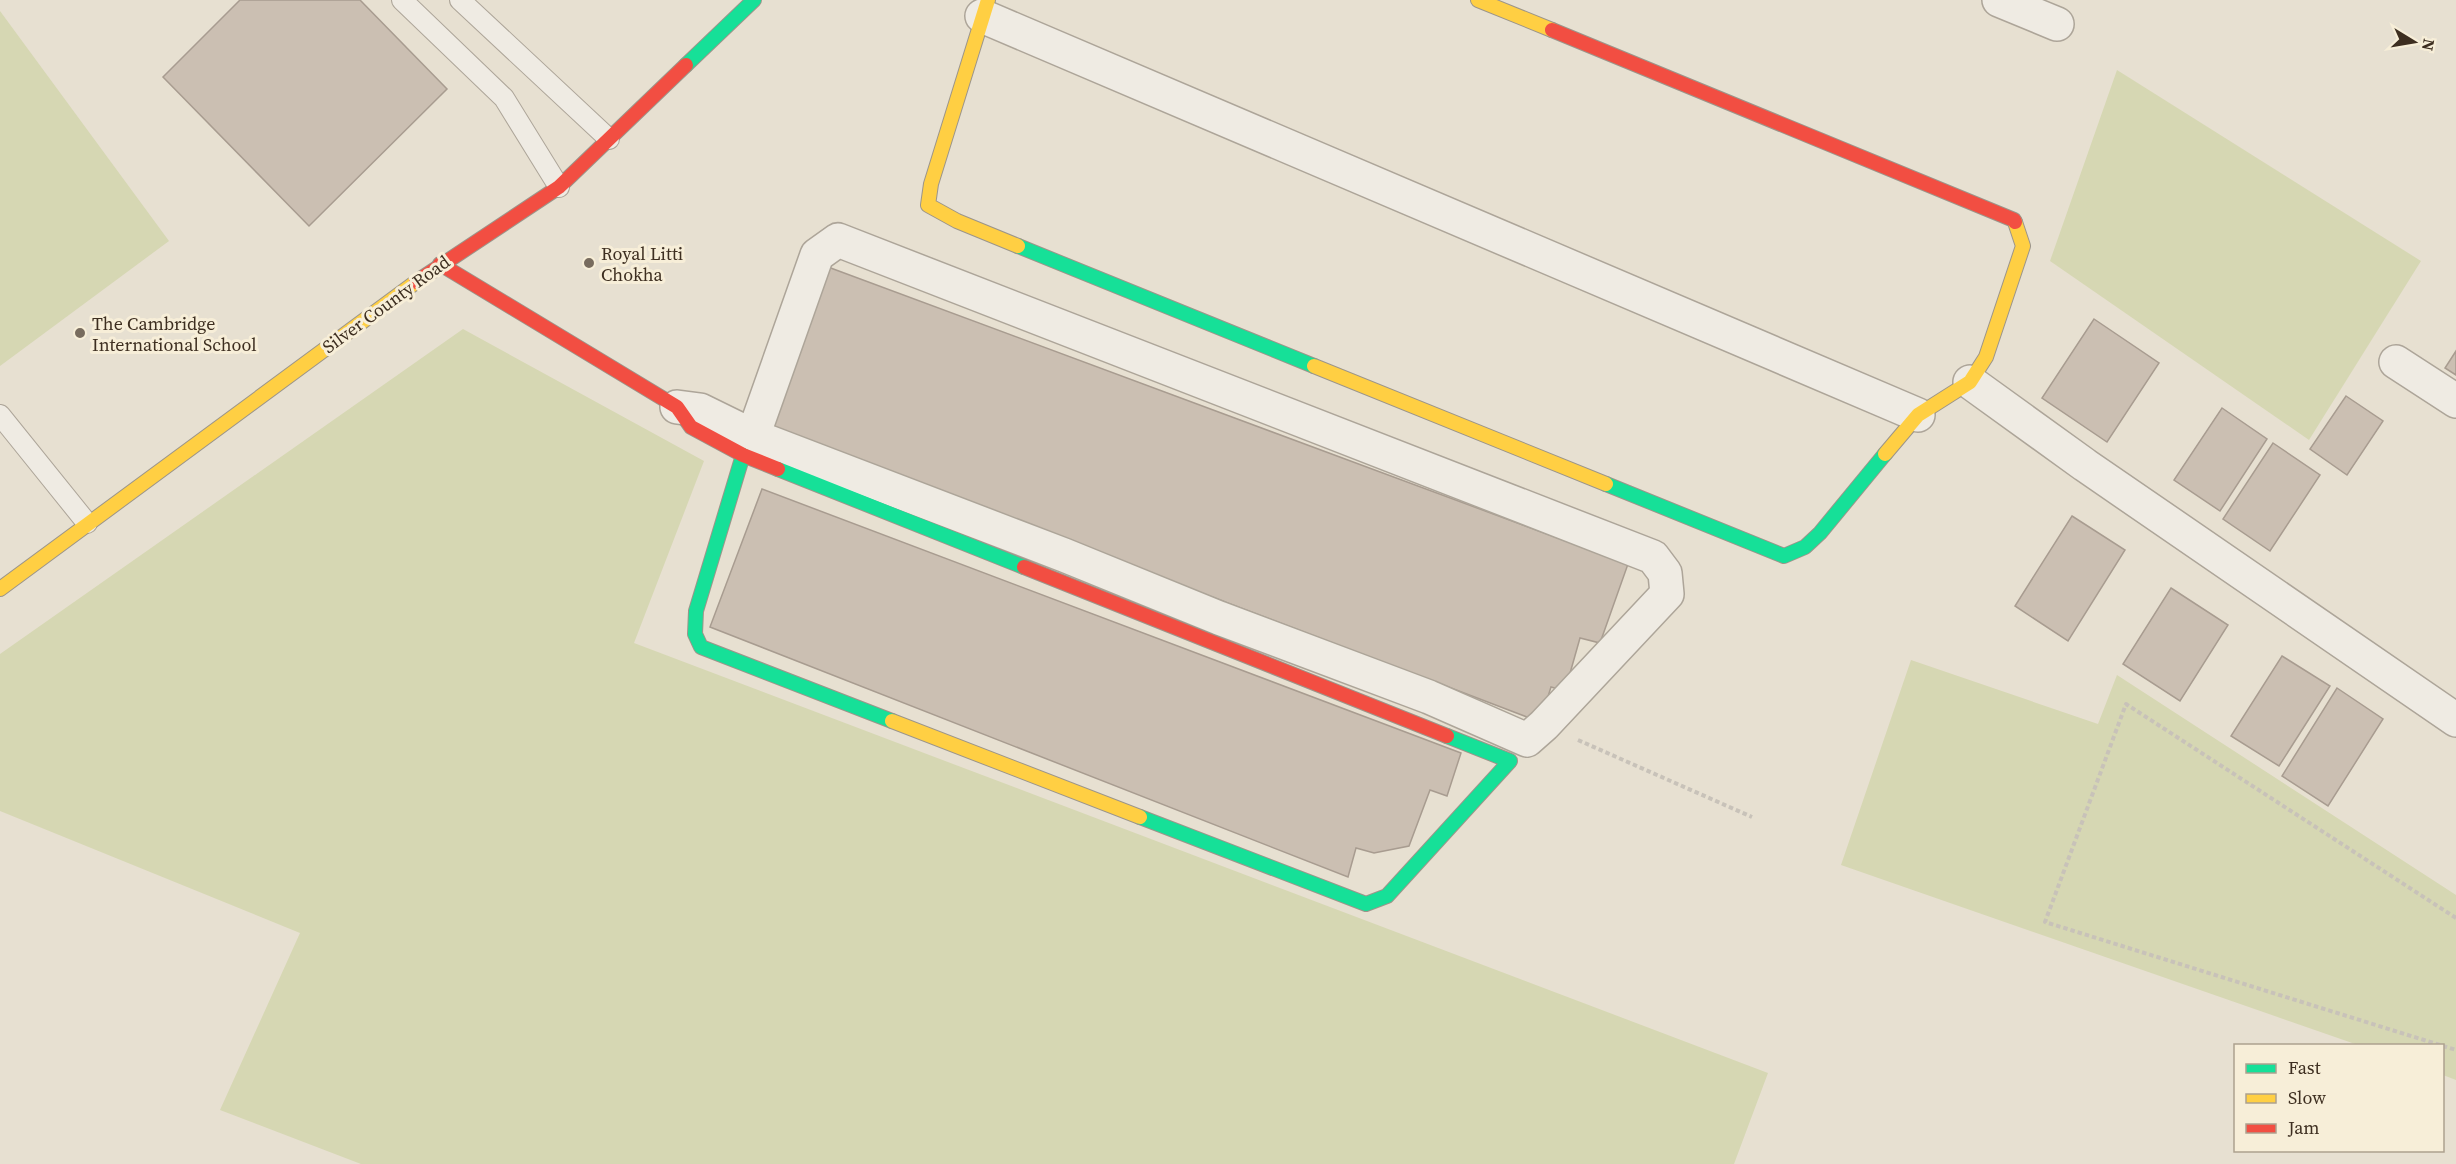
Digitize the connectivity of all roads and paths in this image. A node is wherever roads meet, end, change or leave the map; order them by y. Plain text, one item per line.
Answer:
1 (402, 0) edge
2 (460, 0) edge
3 (754, 0) edge
4 (1478, 0) edge
5 (1999, 0) edge
6 (985, 8) edge
7 (2057, 24) dead end
8 (609, 139) junction
9 (559, 187) junction
10 (440, 264) junction
11 (2396, 362) dead end
12 (1970, 382) junction
13 (2456, 400) edge
14 (677, 407) joint
15 (0, 415) edge
16 (1918, 415) junction
17 (748, 445) junction
18 (87, 523) junction
19 (0, 589) edge
20 (2456, 720) edge
21 (1544, 725) junction
22 (1752, 817) dead end
23 (2456, 918) edge
24 (2437, 1044) edge

1 - 9 lane
2 - 8 lane
3 - 8 street, Silver County Road
4 - 12 street
5 - 7 street
6 - 16 street
6 - 16 street
8 - 9 street, Silver County Road
9 - 10 street, Silver County Road
10 - 14 street
10 - 18 street, Silver County Road
11 - 13 street
12 - 16 street
12 - 20 street
14 - 17 street
15 - 18 lane
17 - 17 street
17 - 21 street
17 - 21 street
18 - 19 street, Silver County Road
21 - 22 path
23 - 24 path

